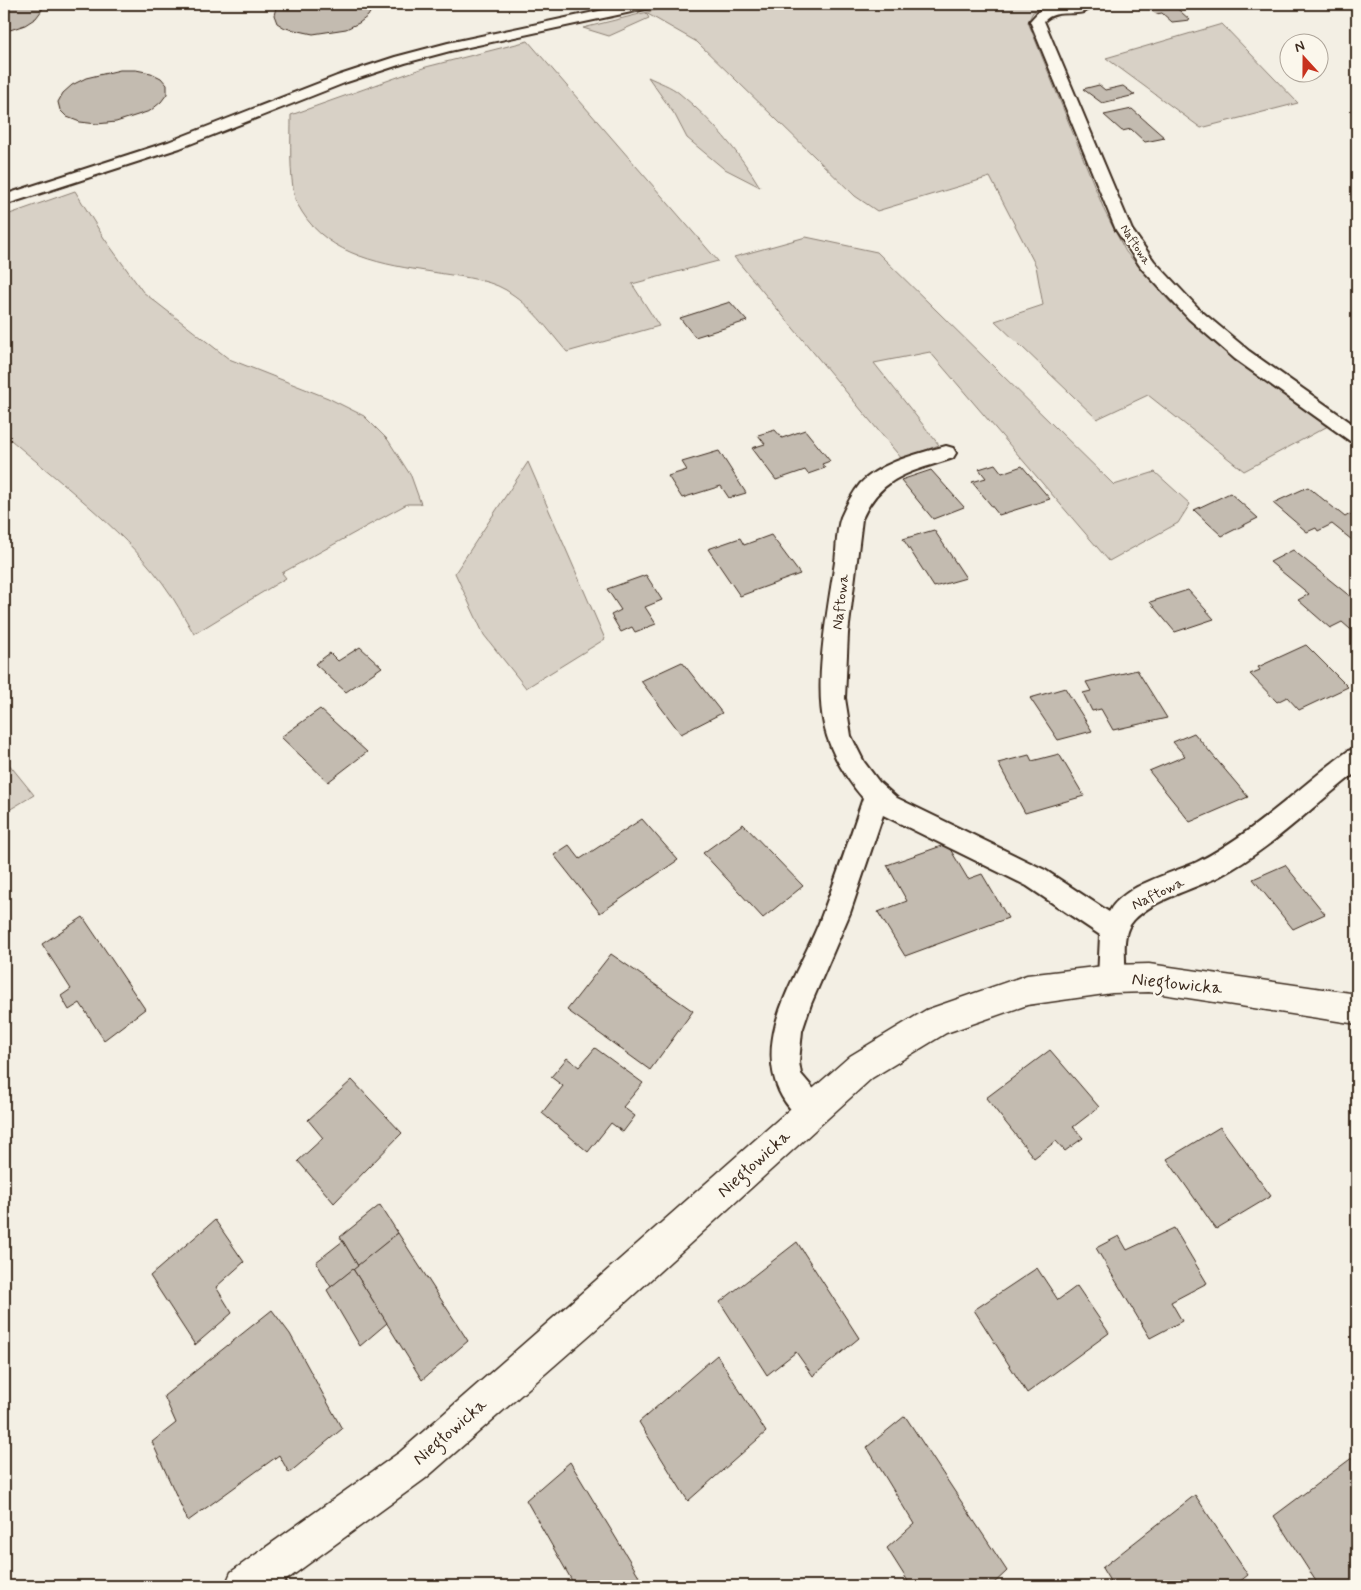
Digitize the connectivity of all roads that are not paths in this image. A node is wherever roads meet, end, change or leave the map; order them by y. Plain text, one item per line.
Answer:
1 (650, 4) edge
2 (1083, 8) dead end
3 (4, 200) edge
4 (1357, 436) edge
5 (946, 453) dead end
6 (1357, 758) edge
7 (876, 796) junction
8 (1115, 929) junction
9 (1112, 979) junction
10 (1357, 1009) edge
11 (813, 1110) junction
12 (245, 1586) edge

1 - 3 lane
2 - 4 lane, Naftowa
5 - 7 lane, Naftowa
6 - 8 lane, Naftowa
7 - 8 lane, Naftowa
7 - 11 lane
8 - 9 lane
9 - 10 street, Niegłowicka
9 - 11 street, Niegłowicka
11 - 12 street, Niegłowicka

